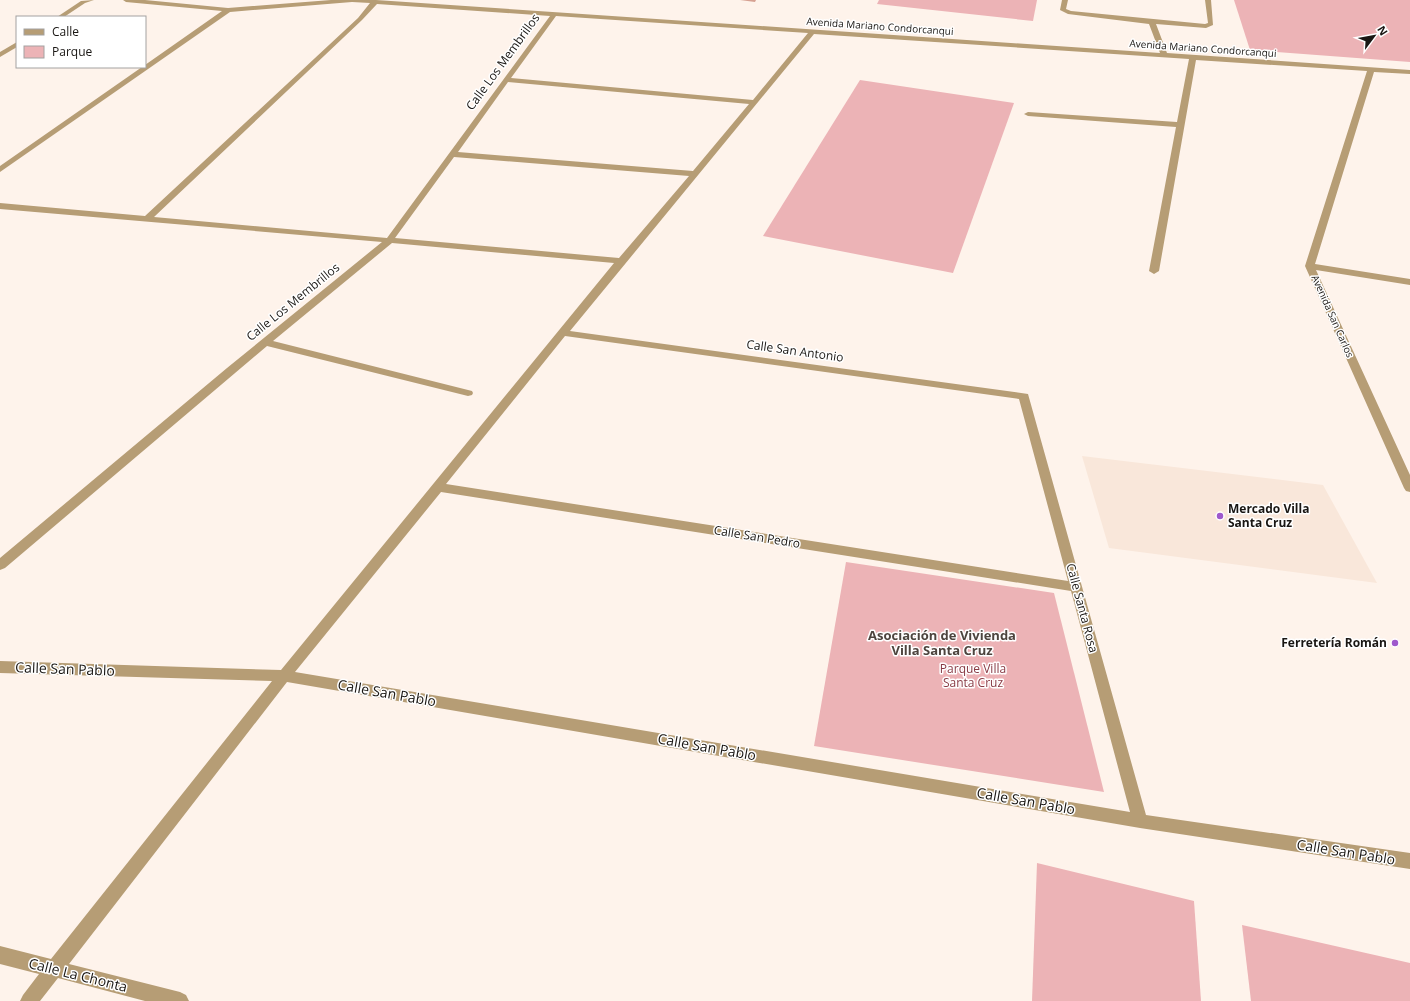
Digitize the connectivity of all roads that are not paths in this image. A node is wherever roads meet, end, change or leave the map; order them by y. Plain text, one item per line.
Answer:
1 (91, 0) edge
2 (126, 0) edge
3 (348, 0) edge
4 (355, 0) edge
5 (1065, 0) edge
6 (1208, 0) edge
7 (375, 2) junction
8 (228, 10) junction
9 (554, 14) junction
10 (62, 16) edge
11 (1152, 22) junction
12 (813, 31) junction
13 (16, 45) edge
14 (0, 55) edge
15 (1164, 55) junction
16 (1193, 57) junction
17 (145, 68) edge
18 (146, 68) edge
19 (1371, 69) junction
20 (1410, 72) edge
21 (506, 80) junction
22 (755, 102) junction
23 (1028, 114) dead end
24 (1180, 125) junction
25 (452, 154) junction
26 (0, 170) edge
27 (695, 174) junction
28 (0, 206) edge
29 (147, 219) junction
30 (389, 241) junction
31 (621, 261) junction
32 (1310, 266) junction
33 (1154, 271) dead end
34 (1410, 282) edge
35 (562, 333) junction
36 (265, 342) junction
37 (468, 393) dead end
38 (1024, 396) joint
39 (438, 487) junction
40 (1410, 488) edge
41 (0, 564) edge
42 (1076, 587) junction
43 (0, 667) edge
44 (284, 676) junction
45 (1140, 820) junction
46 (1410, 861) edge
47 (0, 955) edge
48 (55, 968) junction
49 (29, 1001) edge
50 (180, 1001) edge

1 - 10 street
2 - 8 street
3 - 4 street, Avenida Mariano Condorcanqui
4 - 7 street, Avenida Mariano Condorcanqui
4 - 8 street
5 - 11 street
6 - 11 street
7 - 9 street, Avenida Mariano Condorcanqui
7 - 29 street
8 - 18 street
9 - 12 street, Avenida Mariano Condorcanqui
9 - 21 street, Calle Los Membrillos
11 - 15 street
12 - 15 street, Avenida Mariano Condorcanqui
12 - 22 street
13 - 14 street
15 - 16 street, Avenida Mariano Condorcanqui
16 - 19 street, Avenida Mariano Condorcanqui
16 - 24 street
17 - 26 street
19 - 20 street, Avenida Mariano Condorcanqui
19 - 32 street, Avenida San Carlos
21 - 22 street
21 - 25 street, Calle Los Membrillos
22 - 27 street
23 - 24 street
24 - 33 street
25 - 27 street
25 - 30 street, Calle Los Membrillos
27 - 31 street
28 - 29 street
29 - 30 street
30 - 31 street
30 - 36 street, Calle Los Membrillos
31 - 35 street
32 - 34 street
32 - 40 street, Avenida San Carlos
35 - 38 street, Calle San Antonio
35 - 39 street
36 - 37 street
36 - 41 street, Calle Los Membrillos
38 - 42 street, Calle Santa Rosa
39 - 42 street, Calle San Pedro
39 - 44 street
42 - 45 street, Calle Santa Rosa
43 - 44 street, Calle San Pablo
44 - 45 street, Calle San Pablo
44 - 48 street
45 - 46 street, Calle San Pablo
47 - 48 street, Calle La Chonta
48 - 49 street
48 - 50 street, Calle La Chonta

